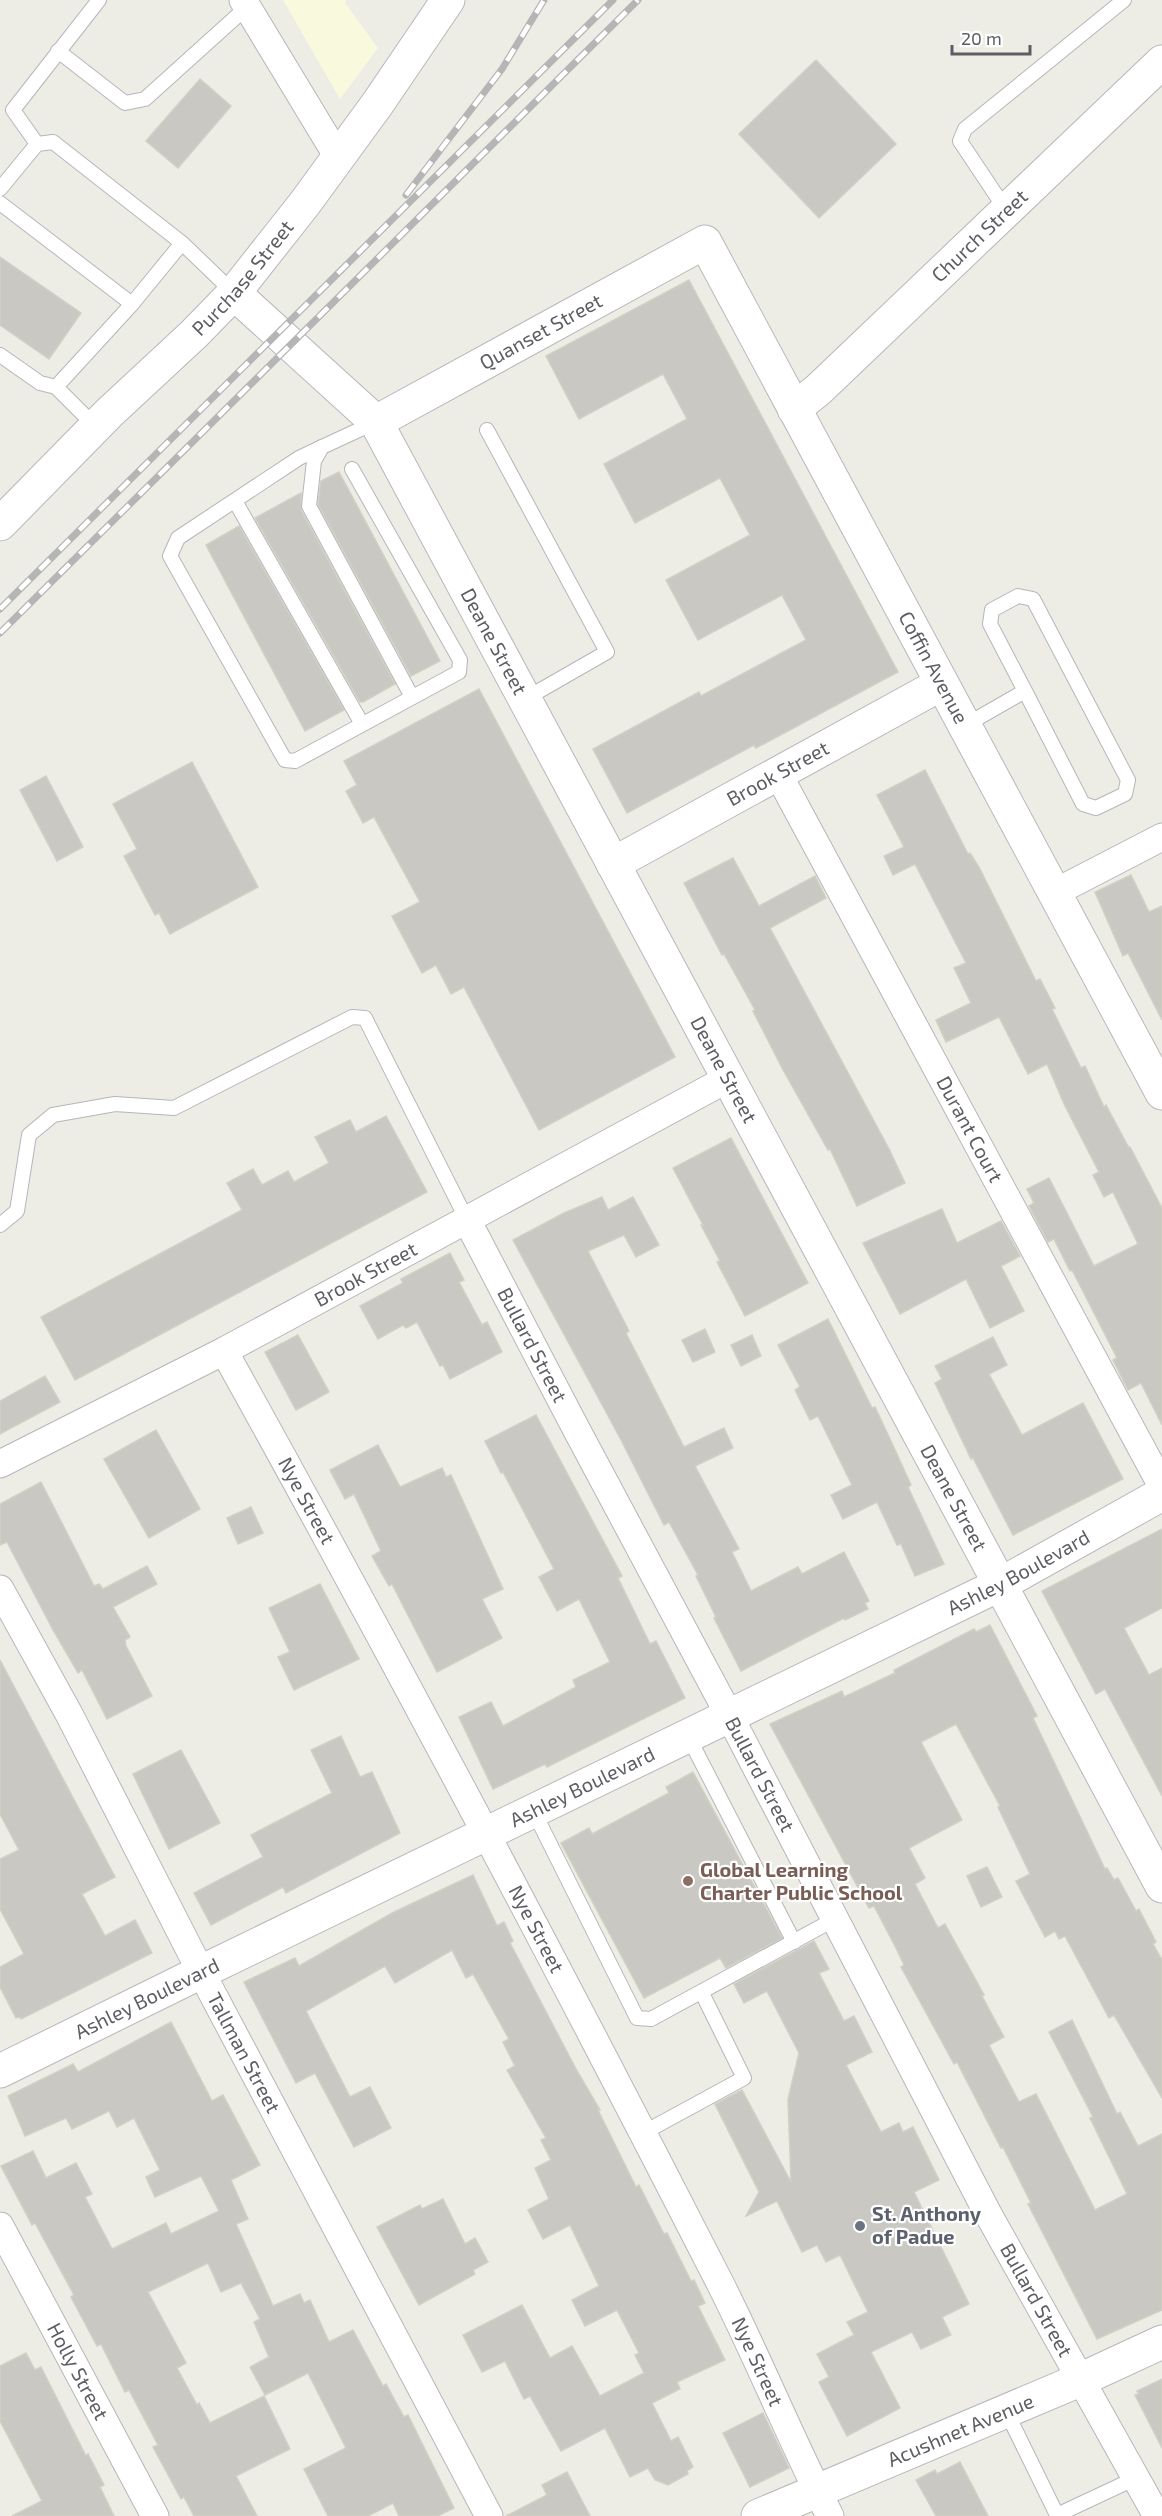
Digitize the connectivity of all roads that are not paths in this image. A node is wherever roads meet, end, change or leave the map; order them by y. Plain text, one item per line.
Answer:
1 (99, 0) edge
2 (448, 0) edge
3 (1124, 0) edge
4 (245, 4) edge
5 (58, 51) junction
6 (1162, 62) edge
7 (37, 144) junction
8 (338, 157) junction
9 (0, 189) edge
10 (0, 203) edge
11 (1006, 210) junction
12 (705, 242) joint
13 (182, 243) junction
14 (234, 293) junction
15 (132, 304) junction
16 (0, 355) edge
17 (56, 387) junction
18 (794, 409) junction
19 (376, 422) junction
20 (96, 427) junction
21 (487, 430) dead end
22 (322, 447) junction
23 (352, 469) dead end
24 (235, 501) junction
25 (0, 524) edge
26 (941, 684) junction
27 (1025, 691) junction
28 (412, 697) junction
29 (525, 699) junction
30 (362, 724) junction
31 (964, 726) junction
32 (777, 772) junction
33 (1162, 837) edge
34 (613, 864) junction
35 (1054, 893) junction
36 (729, 1078) junction
37 (1162, 1093) edge
38 (467, 1220) junction
39 (0, 1226) edge
40 (224, 1351) junction
41 (0, 1464) edge
42 (1162, 1486) edge
43 (1162, 1494) edge
44 (1001, 1584) junction
45 (0, 1589) edge
46 (729, 1715) junction
47 (687, 1735) junction
48 (533, 1810) junction
49 (485, 1834) junction
50 (1162, 1886) edge
51 (835, 1919) junction
52 (794, 1942) junction
53 (201, 1971) junction
54 (702, 1993) junction
55 (0, 2071) edge
56 (643, 2133) junction
57 (0, 2226) edge
58 (1162, 2342) edge
59 (1082, 2379) junction
60 (1006, 2411) junction
61 (1136, 2478) junction
62 (824, 2503) edge
63 (155, 2516) edge
64 (489, 2516) edge
65 (758, 2516) edge
66 (1157, 2516) edge

1 - 5 lane
2 - 8 main road, Purchase Street
3 - 11 lane
4 - 5 lane
4 - 8 street
5 - 7 lane
6 - 11 main road, Church Street
7 - 9 lane
7 - 13 lane
8 - 14 main road, Purchase Street
10 - 15 lane
11 - 18 main road, Church Street
12 - 18 main road, Coffin Avenue
12 - 19 main road, Quanset Street
13 - 14 lane
13 - 15 lane
14 - 19 main road, Deane Street
14 - 20 main road, Purchase Street
15 - 17 lane
16 - 17 lane
17 - 20 lane
18 - 26 main road, Coffin Avenue
19 - 22 lane
19 - 29 main road, Deane Street
20 - 25 main road, Purchase Street
21 - 29 lane
22 - 24 lane
22 - 28 lane
23 - 28 lane
24 - 30 lane
24 - 30 lane
26 - 31 main road, Coffin Avenue
26 - 32 main road, Brook Street
27 - 27 lane
27 - 31 lane
28 - 30 lane
29 - 34 main road, Deane Street
31 - 35 main road, Coffin Avenue
32 - 34 main road, Brook Street
32 - 42 street, Durant Court
33 - 35 street
34 - 36 main road, Deane Street
35 - 37 main road, Coffin Avenue
36 - 38 street, Brook Street
36 - 44 main road, Deane Street
38 - 39 lane
38 - 40 street, Brook Street
38 - 46 street, Bullard Street
40 - 41 street, Brook Street
40 - 49 street, Nye Street
43 - 44 main road, Ashley Boulevard
44 - 46 main road, Ashley Boulevard
44 - 50 main road, Deane Street
45 - 53 street, Tallman Street
46 - 47 main road, Ashley Boulevard
46 - 51 street, Bullard Street
47 - 48 main road, Ashley Boulevard
47 - 52 lane
48 - 49 main road, Ashley Boulevard
48 - 54 lane
49 - 53 main road, Ashley Boulevard
49 - 56 street, Nye Street
51 - 52 lane
51 - 59 street, Bullard Street
52 - 54 lane
53 - 55 main road, Ashley Boulevard
53 - 64 street, Tallman Street
54 - 56 lane
56 - 62 street, Nye Street
57 - 63 street, Holly Street
58 - 59 main road, Acushnet Avenue
59 - 60 main road, Acushnet Avenue
59 - 61 street, Bullard Street
60 - 61 lane
60 - 62 main road, Acushnet Avenue
61 - 66 street, Bullard Street
62 - 65 main road, Acushnet Avenue

